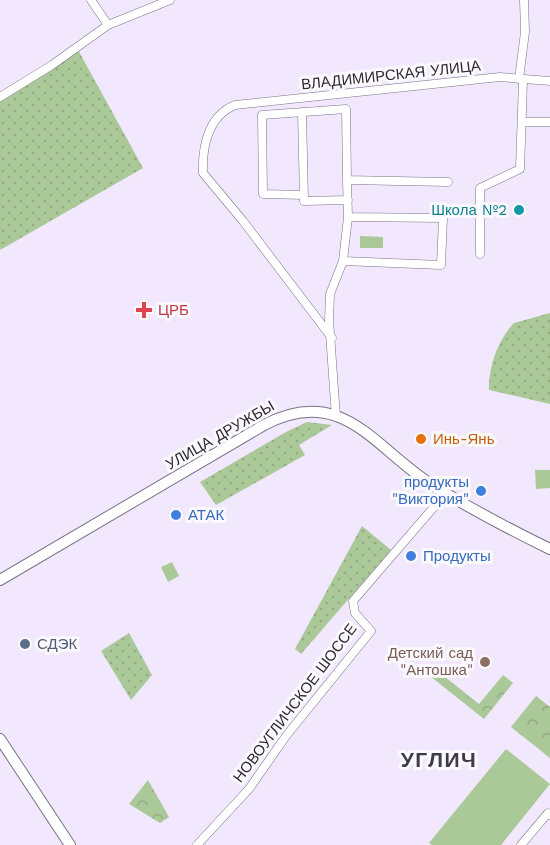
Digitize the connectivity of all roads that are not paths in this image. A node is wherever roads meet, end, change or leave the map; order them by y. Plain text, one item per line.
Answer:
1 (91, 0) edge
2 (170, 0) edge
3 (524, 0) edge
4 (108, 25) junction
5 (521, 80) junction
6 (550, 81) edge
7 (0, 97) edge
8 (302, 112) junction
9 (522, 122) junction
10 (550, 122) edge
11 (347, 180) junction
12 (448, 183) dead end
13 (304, 195) junction
14 (348, 200) junction
15 (348, 217) junction
16 (480, 254) dead end
17 (342, 261) junction
18 (332, 338) junction
19 (336, 417) junction
20 (446, 493) junction
21 (550, 549) edge
22 (0, 580) edge
23 (0, 739) edge
24 (550, 815) edge
25 (70, 845) edge
26 (196, 845) edge
27 (521, 845) edge

1 - 4 street
2 - 4 street
3 - 5 street
4 - 7 street
5 - 6 street, ВЛАДИМИРСКАЯ УЛИЦА
5 - 9 street
5 - 18 street, ВЛАДИМИРСКАЯ УЛИЦА
8 - 11 street
8 - 13 street
8 - 13 street
9 - 10 street
9 - 16 street
11 - 12 street
11 - 14 street
13 - 14 street
14 - 15 street
15 - 17 street
15 - 17 street
17 - 18 street
18 - 19 street
19 - 20 street, УЛИЦА ДРУЖБЫ
19 - 22 street, УЛИЦА ДРУЖБЫ
20 - 21 street, УЛИЦА ДРУЖБЫ
20 - 26 street, НОВОУГЛИЧСКОЕ ШОССЕ
23 - 25 street
24 - 27 street

